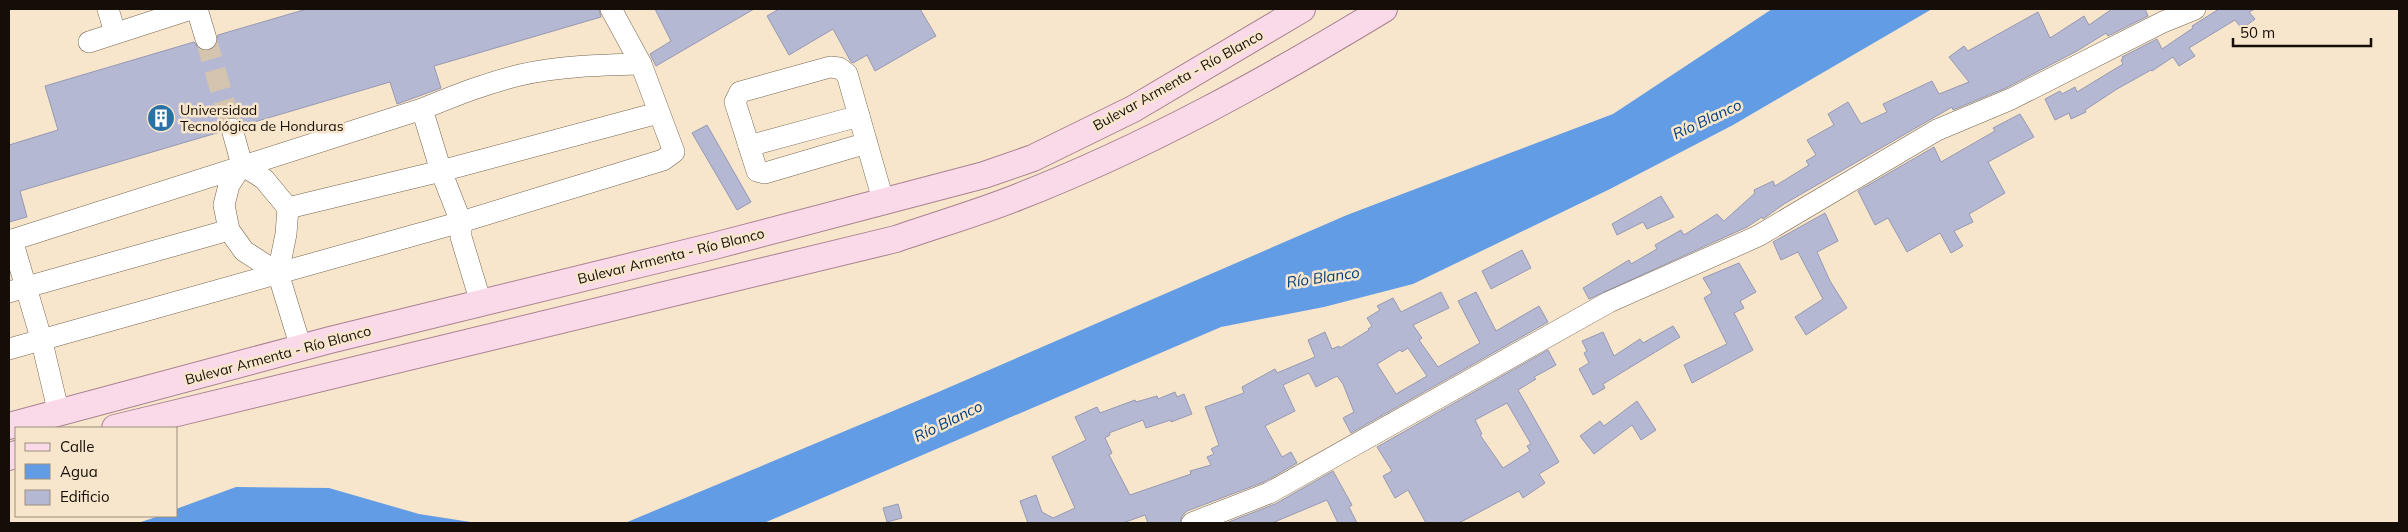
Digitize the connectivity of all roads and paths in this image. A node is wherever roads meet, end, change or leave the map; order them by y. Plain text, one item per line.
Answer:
1 (108, 9) edge
2 (191, 9) edge
3 (197, 9) edge
4 (611, 9) edge
5 (1302, 9) edge
6 (1384, 9) edge
7 (2195, 9) edge
8 (160, 14) edge
9 (115, 33) junction
10 (206, 38) tunnel mouth
11 (89, 42) dead end
12 (641, 64) junction
13 (422, 109) junction
14 (658, 113) junction
15 (859, 116) junction
16 (232, 129) tunnel mouth
17 (867, 143) junction
18 (749, 146) junction
19 (242, 165) junction
20 (441, 171) junction
21 (883, 200) junction
22 (288, 208) junction
23 (461, 222) junction
24 (229, 230) junction
25 (10, 240) edge
26 (714, 246) junction
27 (278, 273) junction
28 (17, 290) edge
29 (481, 303) junction
30 (507, 334) junction
31 (41, 338) junction
32 (9, 348) edge
33 (301, 348) junction
34 (42, 420) edge
35 (9, 426) edge
36 (119, 427) edge
37 (1192, 523) edge

1 - 9 street
2 - 8 street
3 - 10 street
4 - 12 street
5 - 21 main road, Bulevar Armenta - Río Blanco
6 - 30 main road
7 - 37 street
8 - 9 street
9 - 11 street
12 - 13 street
12 - 14 street
13 - 19 street
13 - 20 street
14 - 20 street
14 - 23 street
15 - 17 street
15 - 18 street
15 - 18 street
16 - 19 street
17 - 18 street
17 - 21 street
19 - 22 street
19 - 24 street
19 - 25 street
20 - 22 street
20 - 23 street
21 - 26 main road, Bulevar Armenta - Río Blanco
22 - 27 street
23 - 27 street
23 - 29 street
24 - 27 street
24 - 28 street
25 - 28 street
26 - 29 main road, Bulevar Armenta - Río Blanco
26 - 30 main road
27 - 31 street
27 - 33 street
28 - 31 street
29 - 33 main road, Bulevar Armenta - Río Blanco
30 - 36 main road
31 - 32 street
31 - 34 street
33 - 34 main road, Bulevar Armenta - Río Blanco
34 - 35 main road, Bulevar Armenta - Río Blanco

